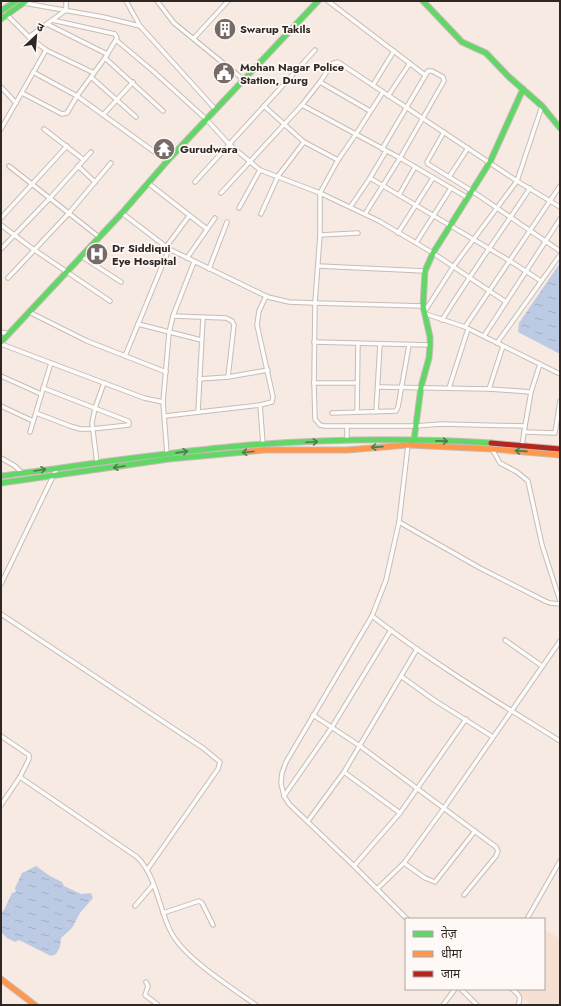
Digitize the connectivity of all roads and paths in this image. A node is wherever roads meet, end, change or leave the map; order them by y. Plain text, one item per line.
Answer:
1 (16, 1) edge
2 (66, 1) edge
3 (126, 1) edge
4 (157, 1) edge
5 (228, 1) edge
6 (318, 1) edge
7 (328, 1) edge
8 (423, 1) edge
9 (25, 2) edge
10 (66, 10) junction
11 (2, 11) edge
12 (6, 15) junction
13 (1, 19) edge
14 (52, 20) junction
15 (47, 24) junction
16 (140, 26) junction
17 (28, 37) junction
18 (194, 38) junction
19 (116, 40) junction
20 (46, 50) junction
21 (315, 50) dead end
22 (394, 51) junction
23 (106, 56) junction
24 (410, 63) junction
25 (34, 72) junction
26 (92, 75) junction
27 (426, 75) junction
28 (244, 80) junction
29 (133, 82) junction
30 (320, 82) junction
31 (373, 85) junction
32 (1, 88) edge
33 (523, 89) junction
34 (383, 92) junction
35 (22, 93) junction
36 (77, 96) junction
37 (388, 96) junction
38 (117, 100) junction
39 (16, 103) junction
40 (302, 105) junction
41 (264, 106) junction
42 (542, 106) junction
43 (406, 107) junction
44 (216, 110) junction
45 (163, 111) dead end
46 (370, 111) junction
47 (103, 115) junction
48 (136, 117) dead end
49 (423, 118) junction
50 (207, 120) junction
51 (284, 125) junction
52 (560, 128) edge
53 (1, 129) edge
54 (44, 129) dead end
55 (444, 132) junction
56 (356, 134) junction
57 (304, 142) junction
58 (229, 144) junction
59 (67, 146) junction
60 (468, 148) junction
61 (384, 150) junction
62 (91, 152) dead end
63 (400, 158) junction
64 (84, 160) junction
65 (338, 160) junction
66 (167, 161) junction
67 (249, 162) junction
68 (490, 162) junction
69 (111, 163) dead end
70 (9, 166) dead end
71 (78, 166) junction
72 (415, 167) junction
73 (260, 170) junction
74 (278, 176) junction
75 (449, 177) junction
76 (370, 178) junction
77 (433, 178) junction
78 (517, 181) junction
79 (95, 182) junction
80 (195, 182) dead end
81 (148, 183) junction
82 (33, 184) junction
83 (383, 186) junction
84 (560, 186) edge
85 (451, 188) junction
86 (530, 188) junction
87 (472, 191) junction
88 (221, 193) dead end
89 (320, 193) junction
90 (399, 195) junction
91 (50, 198) junction
92 (468, 198) junction
93 (550, 200) junction
94 (416, 205) junction
95 (351, 206) junction
96 (560, 207) edge
97 (239, 208) dead end
98 (497, 209) junction
99 (69, 213) junction
100 (122, 213) junction
101 (261, 214) dead end
102 (365, 214) junction
103 (189, 216) junction
104 (434, 216) junction
105 (511, 217) junction
106 (1, 218) edge
107 (215, 218) dead end
108 (560, 219) edge
109 (227, 222) dead end
110 (1, 225) edge
111 (450, 226) junction
112 (207, 229) junction
113 (530, 231) junction
114 (358, 233) dead end
115 (398, 233) junction
116 (13, 235) junction
117 (320, 235) junction
118 (99, 237) junction
119 (473, 240) junction
120 (546, 241) junction
121 (416, 243) junction
122 (167, 248) junction
123 (1, 249) edge
124 (490, 249) junction
125 (33, 250) junction
126 (560, 251) edge
127 (433, 253) junction
128 (560, 255) edge
129 (81, 256) junction
130 (186, 258) junction
131 (510, 261) junction
132 (194, 262) junction
133 (318, 266) junction
134 (453, 267) junction
135 (209, 269) junction
136 (425, 271) junction
137 (66, 272) junction
138 (526, 272) junction
139 (8, 278) dead end
140 (469, 278) junction
141 (541, 281) junction
142 (121, 282) dead end
143 (489, 291) junction
144 (267, 297) junction
145 (110, 301) dead end
146 (506, 302) junction
147 (314, 303) junction
148 (425, 310) junction
149 (29, 312) junction
150 (173, 316) junction
151 (203, 318) junction
152 (442, 320) junction
153 (138, 324) junction
154 (467, 328) junction
155 (1, 332) edge
156 (169, 333) junction
157 (9, 334) junction
158 (484, 336) junction
159 (201, 340) junction
160 (314, 342) junction
161 (1, 343) edge
162 (358, 343) junction
163 (496, 343) junction
164 (380, 344) junction
165 (430, 344) junction
166 (410, 345) junction
167 (504, 346) junction
168 (125, 356) junction
169 (51, 363) junction
170 (540, 364) junction
171 (268, 370) junction
172 (166, 372) junction
173 (560, 374) edge
174 (1, 376) edge
175 (228, 377) junction
176 (199, 379) junction
177 (104, 383) junction
178 (314, 383) junction
179 (357, 383) junction
180 (378, 386) junction
181 (401, 387) junction
182 (421, 387) junction
183 (43, 388) junction
184 (449, 388) junction
185 (489, 389) junction
186 (532, 392) junction
187 (42, 394) junction
188 (560, 401) edge
189 (164, 402) junction
190 (260, 405) junction
191 (1, 406) edge
192 (95, 408) junction
193 (198, 412) junction
194 (357, 412) junction
195 (376, 412) junction
196 (36, 413) junction
197 (332, 413) dead end
198 (164, 416) junction
199 (33, 421) junction
200 (416, 426) junction
201 (525, 426) junction
202 (347, 427) junction
203 (92, 429) junction
204 (30, 432) dead end
205 (524, 432) junction
206 (414, 440) junction
207 (347, 441) junction
208 (263, 444) junction
209 (408, 445) junction
210 (522, 445) junction
211 (492, 449) junction
212 (560, 449) edge
213 (167, 454) junction
214 (560, 455) edge
215 (1, 458) edge
216 (97, 463) junction
217 (57, 467) junction
218 (22, 473) junction
219 (1, 476) edge
220 (54, 477) junction
221 (1, 483) edge
222 (399, 522) junction
223 (1, 584) edge
224 (560, 603) edge
225 (1, 614) edge
226 (372, 616) junction
227 (391, 630) junction
228 (505, 640) dead end
229 (560, 641) edge
230 (417, 649) junction
231 (542, 666) junction
232 (402, 677) junction
233 (510, 711) junction
234 (313, 715) junction
235 (466, 719) junction
236 (332, 727) junction
237 (1, 736) edge
238 (493, 736) junction
239 (560, 741) edge
240 (360, 746) junction
241 (344, 772) junction
242 (20, 777) junction
243 (417, 789) junction
244 (284, 796) junction
245 (1, 805) edge
246 (444, 808) junction
247 (400, 813) junction
248 (308, 821) junction
249 (475, 831) junction
250 (560, 861) edge
251 (404, 862) junction
252 (354, 866) junction
253 (147, 870) junction
254 (153, 885) junction
255 (377, 889) junction
256 (464, 895) dead end
257 (135, 906) dead end
258 (163, 914) junction
259 (406, 918) edge
260 (528, 918) edge
261 (213, 925) dead end
262 (1, 979) edge
263 (146, 982) dead end
264 (454, 990) edge
265 (462, 990) edge
266 (513, 990) edge
267 (35, 1005) edge
268 (158, 1005) edge
269 (256, 1005) edge
270 (443, 1005) edge
271 (477, 1005) edge
272 (518, 1005) edge

1 - 11 main road
2 - 10 street
3 - 16 street
4 - 18 street
5 - 18 street
6 - 28 main road
7 - 22 street
8 - 33 main road
9 - 10 street
9 - 12 main road
10 - 14 street
10 - 16 street
11 - 12 street
12 - 13 main road
12 - 17 street
14 - 15 street
14 - 19 street
15 - 17 street
15 - 23 street
16 - 44 street
17 - 20 street
18 - 28 street
19 - 23 street
19 - 50 street
20 - 25 street
20 - 26 street
21 - 41 street
22 - 24 street
22 - 31 street
23 - 26 street
23 - 29 street
24 - 27 street
24 - 37 street
25 - 35 street
25 - 36 street
26 - 36 street
26 - 38 street
27 - 43 street
27 - 49 street
28 - 44 main road
29 - 38 street
29 - 45 street
30 - 31 street
30 - 40 street
30 - 46 street
31 - 34 street
32 - 39 street
33 - 42 main road
33 - 68 main road
34 - 37 street
34 - 46 street
35 - 36 street
35 - 39 street
36 - 47 street
37 - 43 street
38 - 47 street
38 - 48 street
39 - 53 street
40 - 51 street
40 - 56 street
41 - 51 street
41 - 58 street
42 - 52 main road
42 - 78 street
43 - 49 street
43 - 61 street
44 - 50 main road
46 - 56 street
47 - 66 street
49 - 55 street
49 - 63 street
50 - 58 street
50 - 66 main road
51 - 57 street
51 - 67 street
54 - 59 street
55 - 60 street
55 - 75 street
56 - 61 street
56 - 65 street
57 - 65 street
57 - 74 street
58 - 67 street
58 - 80 street
59 - 64 street
59 - 82 street
60 - 68 street
60 - 75 street
61 - 63 street
61 - 76 street
62 - 64 street
63 - 72 street
63 - 83 street
64 - 71 street
65 - 89 street
66 - 81 main road
67 - 73 street
67 - 88 street
68 - 78 street
68 - 87 main road
69 - 79 street
70 - 82 street
71 - 79 street
71 - 91 street
72 - 77 street
72 - 90 street
73 - 74 street
73 - 97 street
74 - 89 street
74 - 101 street
75 - 87 street
76 - 83 street
76 - 95 street
77 - 85 street
77 - 94 street
78 - 86 street
78 - 98 street
79 - 99 street
81 - 100 main road
81 - 103 street
82 - 91 street
82 - 106 street
83 - 90 street
83 - 102 street
84 - 93 street
85 - 92 street
85 - 104 street
86 - 93 street
86 - 105 street
87 - 92 main road
87 - 98 street
89 - 95 street
89 - 117 street
90 - 94 street
91 - 99 street
91 - 116 street
92 - 111 main road
93 - 96 street
93 - 113 street
94 - 104 street
94 - 115 street
95 - 102 street
98 - 105 street
98 - 119 street
99 - 118 street
99 - 125 street
100 - 118 main road
100 - 122 street
102 - 115 street
103 - 112 street
103 - 122 street
104 - 111 street
104 - 121 street
105 - 113 street
105 - 124 street
107 - 112 street
108 - 120 street
109 - 135 street
110 - 116 street
111 - 119 street
111 - 127 main road
112 - 130 street
113 - 120 street
113 - 131 street
114 - 117 street
115 - 121 street
116 - 123 street
116 - 125 street
117 - 133 street
118 - 129 main road
119 - 124 street
119 - 134 street
120 - 126 street
120 - 138 street
121 - 127 street
122 - 130 street
122 - 153 street
124 - 131 street
124 - 140 street
125 - 137 street
125 - 139 street
127 - 134 street
127 - 136 main road
128 - 141 street
129 - 137 main road
129 - 142 street
130 - 132 street
131 - 138 street
131 - 143 street
132 - 135 street
132 - 150 street
133 - 136 street
133 - 147 street
134 - 140 street
134 - 148 street
135 - 144 street
136 - 148 main road
137 - 145 street
137 - 149 main road
138 - 141 street
138 - 146 street
140 - 143 street
140 - 152 street
141 - 163 street
143 - 146 street
143 - 154 street
144 - 147 street
144 - 171 street
146 - 158 street
147 - 148 street
147 - 160 street
148 - 152 street
148 - 165 main road
149 - 157 main road
149 - 168 street
150 - 151 street
150 - 156 street
151 - 159 street
151 - 175 street
152 - 154 street
153 - 156 street
153 - 168 street
154 - 158 street
154 - 184 street
155 - 157 street
156 - 159 street
156 - 172 street
157 - 161 main road
158 - 163 street
159 - 176 street
160 - 162 street
160 - 178 street
161 - 169 street
162 - 164 street
162 - 179 street
163 - 167 street
164 - 166 street
164 - 180 street
165 - 166 street
165 - 182 main road
166 - 181 street
167 - 170 street
167 - 185 street
168 - 172 street
169 - 177 street
169 - 183 street
170 - 173 street
170 - 186 street
171 - 175 street
171 - 190 street
172 - 189 street
174 - 187 street
175 - 176 street
176 - 193 street
177 - 189 street
177 - 192 street
178 - 179 street
178 - 202 street
179 - 194 street
180 - 181 street
180 - 195 street
181 - 182 street
181 - 195 street
182 - 184 street
182 - 200 main road
183 - 187 street
183 - 192 street
184 - 185 street
185 - 186 street
186 - 201 street
187 - 196 street
188 - 205 street
189 - 198 street
190 - 193 street
190 - 208 street
191 - 199 street
192 - 203 street
192 - 203 street
193 - 198 street
194 - 195 street
194 - 197 street
196 - 199 street
196 - 203 street
198 - 213 street
199 - 204 street
200 - 201 street
200 - 202 street
200 - 206 main road
201 - 205 street
202 - 207 street
203 - 216 street
205 - 210 street
206 - 207 main road
206 - 209 main road
206 -> 210 main road
208 -> 207 main road
213 -> 208 main road
209 - 211 main road
209 -> 220 main road
209 - 222 street
210 - 212 main road
214 -> 211 main road
211 - 224 street
213 - 216 main road
215 - 218 street
216 - 217 main road
218 -> 217 main road
217 - 220 street
218 - 219 main road
220 - 221 main road
220 - 223 street
222 - 224 street
222 - 226 street
225 - 253 street
226 - 227 street
226 - 234 street
227 - 230 street
227 - 236 street
228 - 231 street
229 - 231 street
230 - 232 street
230 - 233 street
231 - 233 street
232 - 235 street
232 - 240 street
233 - 238 street
233 - 239 street
234 - 236 street
234 - 244 street
235 - 238 street
235 - 243 street
236 - 240 street
236 - 244 street
237 - 242 street
238 - 246 street
240 - 241 street
240 - 243 street
241 - 247 street
241 - 248 street
242 - 245 street
242 - 253 street
243 - 246 street
243 - 247 street
244 - 248 street
246 - 249 street
246 - 251 street
247 - 252 street
248 - 252 street
249 - 251 street
249 - 256 street
250 - 260 street
251 - 255 street
252 - 255 street
253 - 254 street
254 - 257 street
254 - 258 street
255 - 259 street
258 - 261 street
258 - 269 street
262 - 267 main road
263 - 268 street
264 - 270 street
265 - 271 street
266 - 272 street

